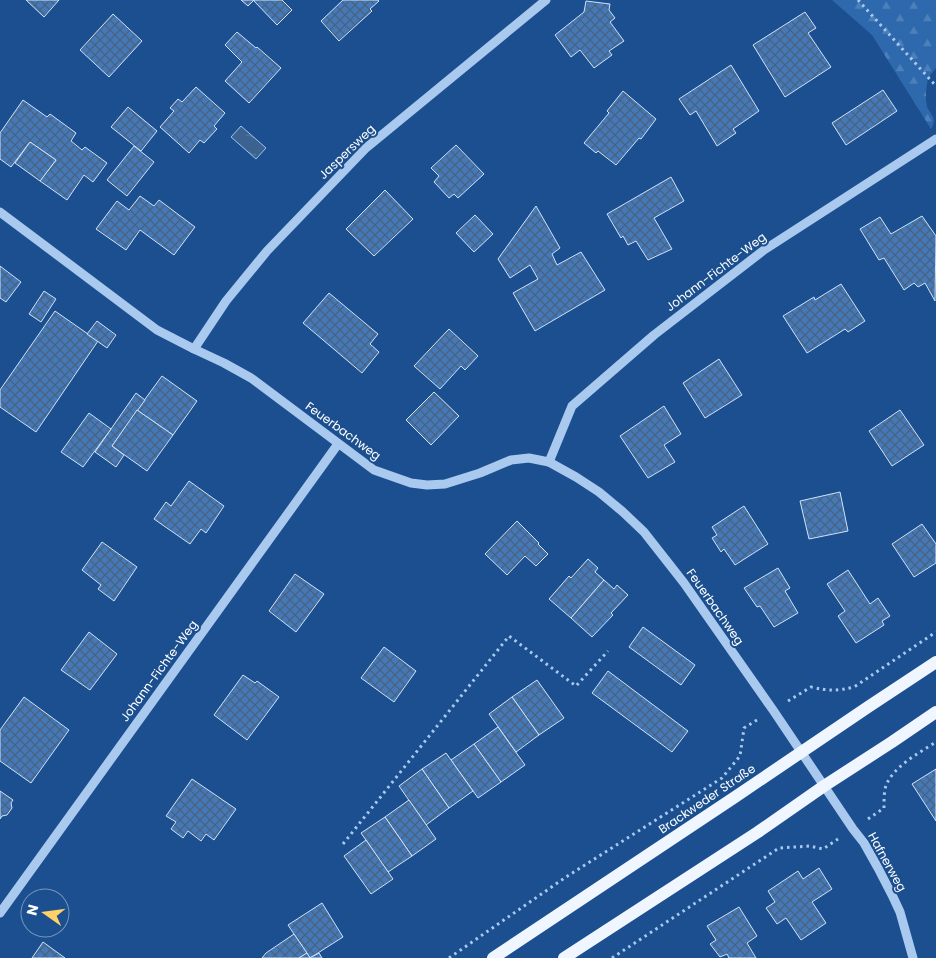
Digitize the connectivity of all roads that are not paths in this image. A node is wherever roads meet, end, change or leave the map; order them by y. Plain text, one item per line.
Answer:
1 (546, 0) edge
2 (936, 138) edge
3 (0, 212) edge
4 (194, 349) junction
5 (338, 444) junction
6 (549, 462) junction
7 (936, 662) edge
8 (936, 712) edge
9 (801, 752) junction
10 (824, 786) junction
11 (0, 913) edge
12 (493, 958) edge
13 (564, 958) edge
14 (913, 958) edge

1 - 4 street, Jaspersweg
2 - 6 street, Johann-Fichte-Weg
3 - 4 street, Feuerbachweg
4 - 5 street, Feuerbachweg
5 - 6 street, Feuerbachweg
5 - 11 street, Johann-Fichte-Weg
6 - 9 street, Feuerbachweg
7 - 9 main road, Brackweder Straße
8 - 10 main road
9 - 10 street, Feuerbachweg
9 - 12 main road, Brackweder Straße
10 - 13 main road
10 - 14 street, Hafnerweg

